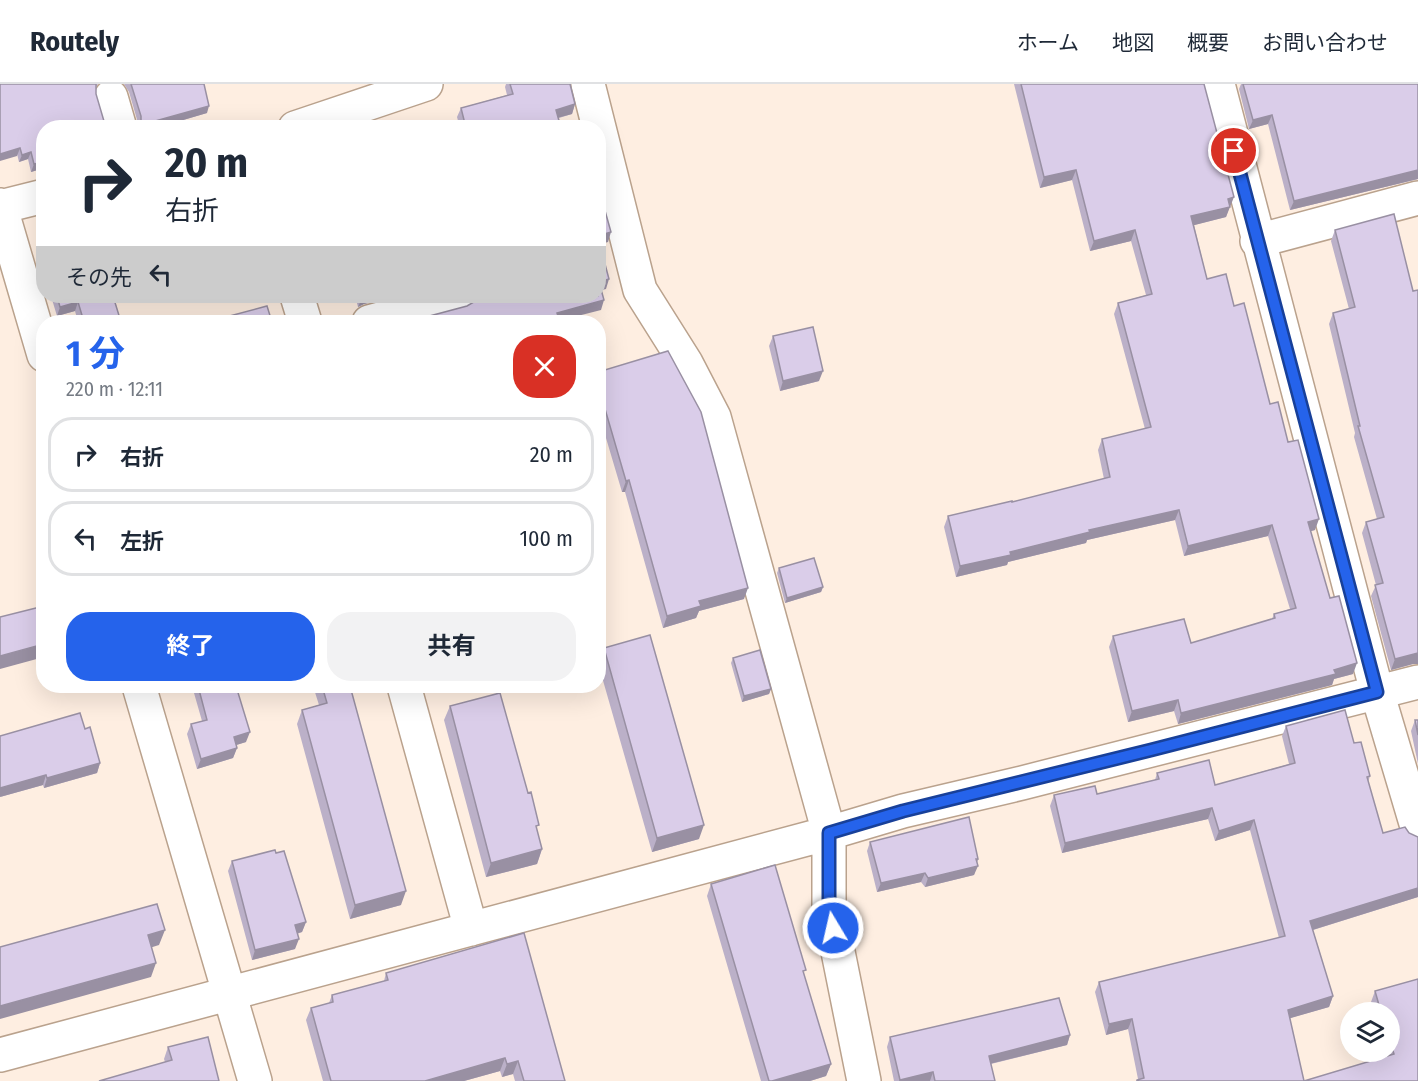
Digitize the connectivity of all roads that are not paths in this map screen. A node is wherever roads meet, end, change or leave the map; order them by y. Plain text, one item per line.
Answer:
1 (426, 84) edge
2 (588, 84) edge
3 (1218, 84) edge
4 (320, 120) edge
5 (597, 120) edge
6 (606, 155) edge
7 (36, 198) edge
8 (1418, 198) edge
9 (0, 206) edge
10 (1257, 241) junction
11 (439, 303) edge
12 (395, 315) edge
13 (36, 329) edge
14 (1418, 682) edge
15 (1377, 692) junction
16 (141, 693) edge
17 (406, 693) edge
18 (1418, 830) edge
19 (829, 833) junction
20 (471, 928) junction
21 (229, 995) junction
22 (0, 1055) edge
23 (255, 1081) edge
24 (864, 1081) edge

1 - 4 street
2 - 5 street
3 - 10 street
6 - 19 street
7 - 9 street
8 - 10 street
9 - 13 street
10 - 15 street
11 - 12 street
14 - 15 street
15 - 18 street
15 - 19 street
16 - 21 street
17 - 20 street
19 - 20 street
19 - 24 street
20 - 21 street
21 - 22 street
21 - 23 street

